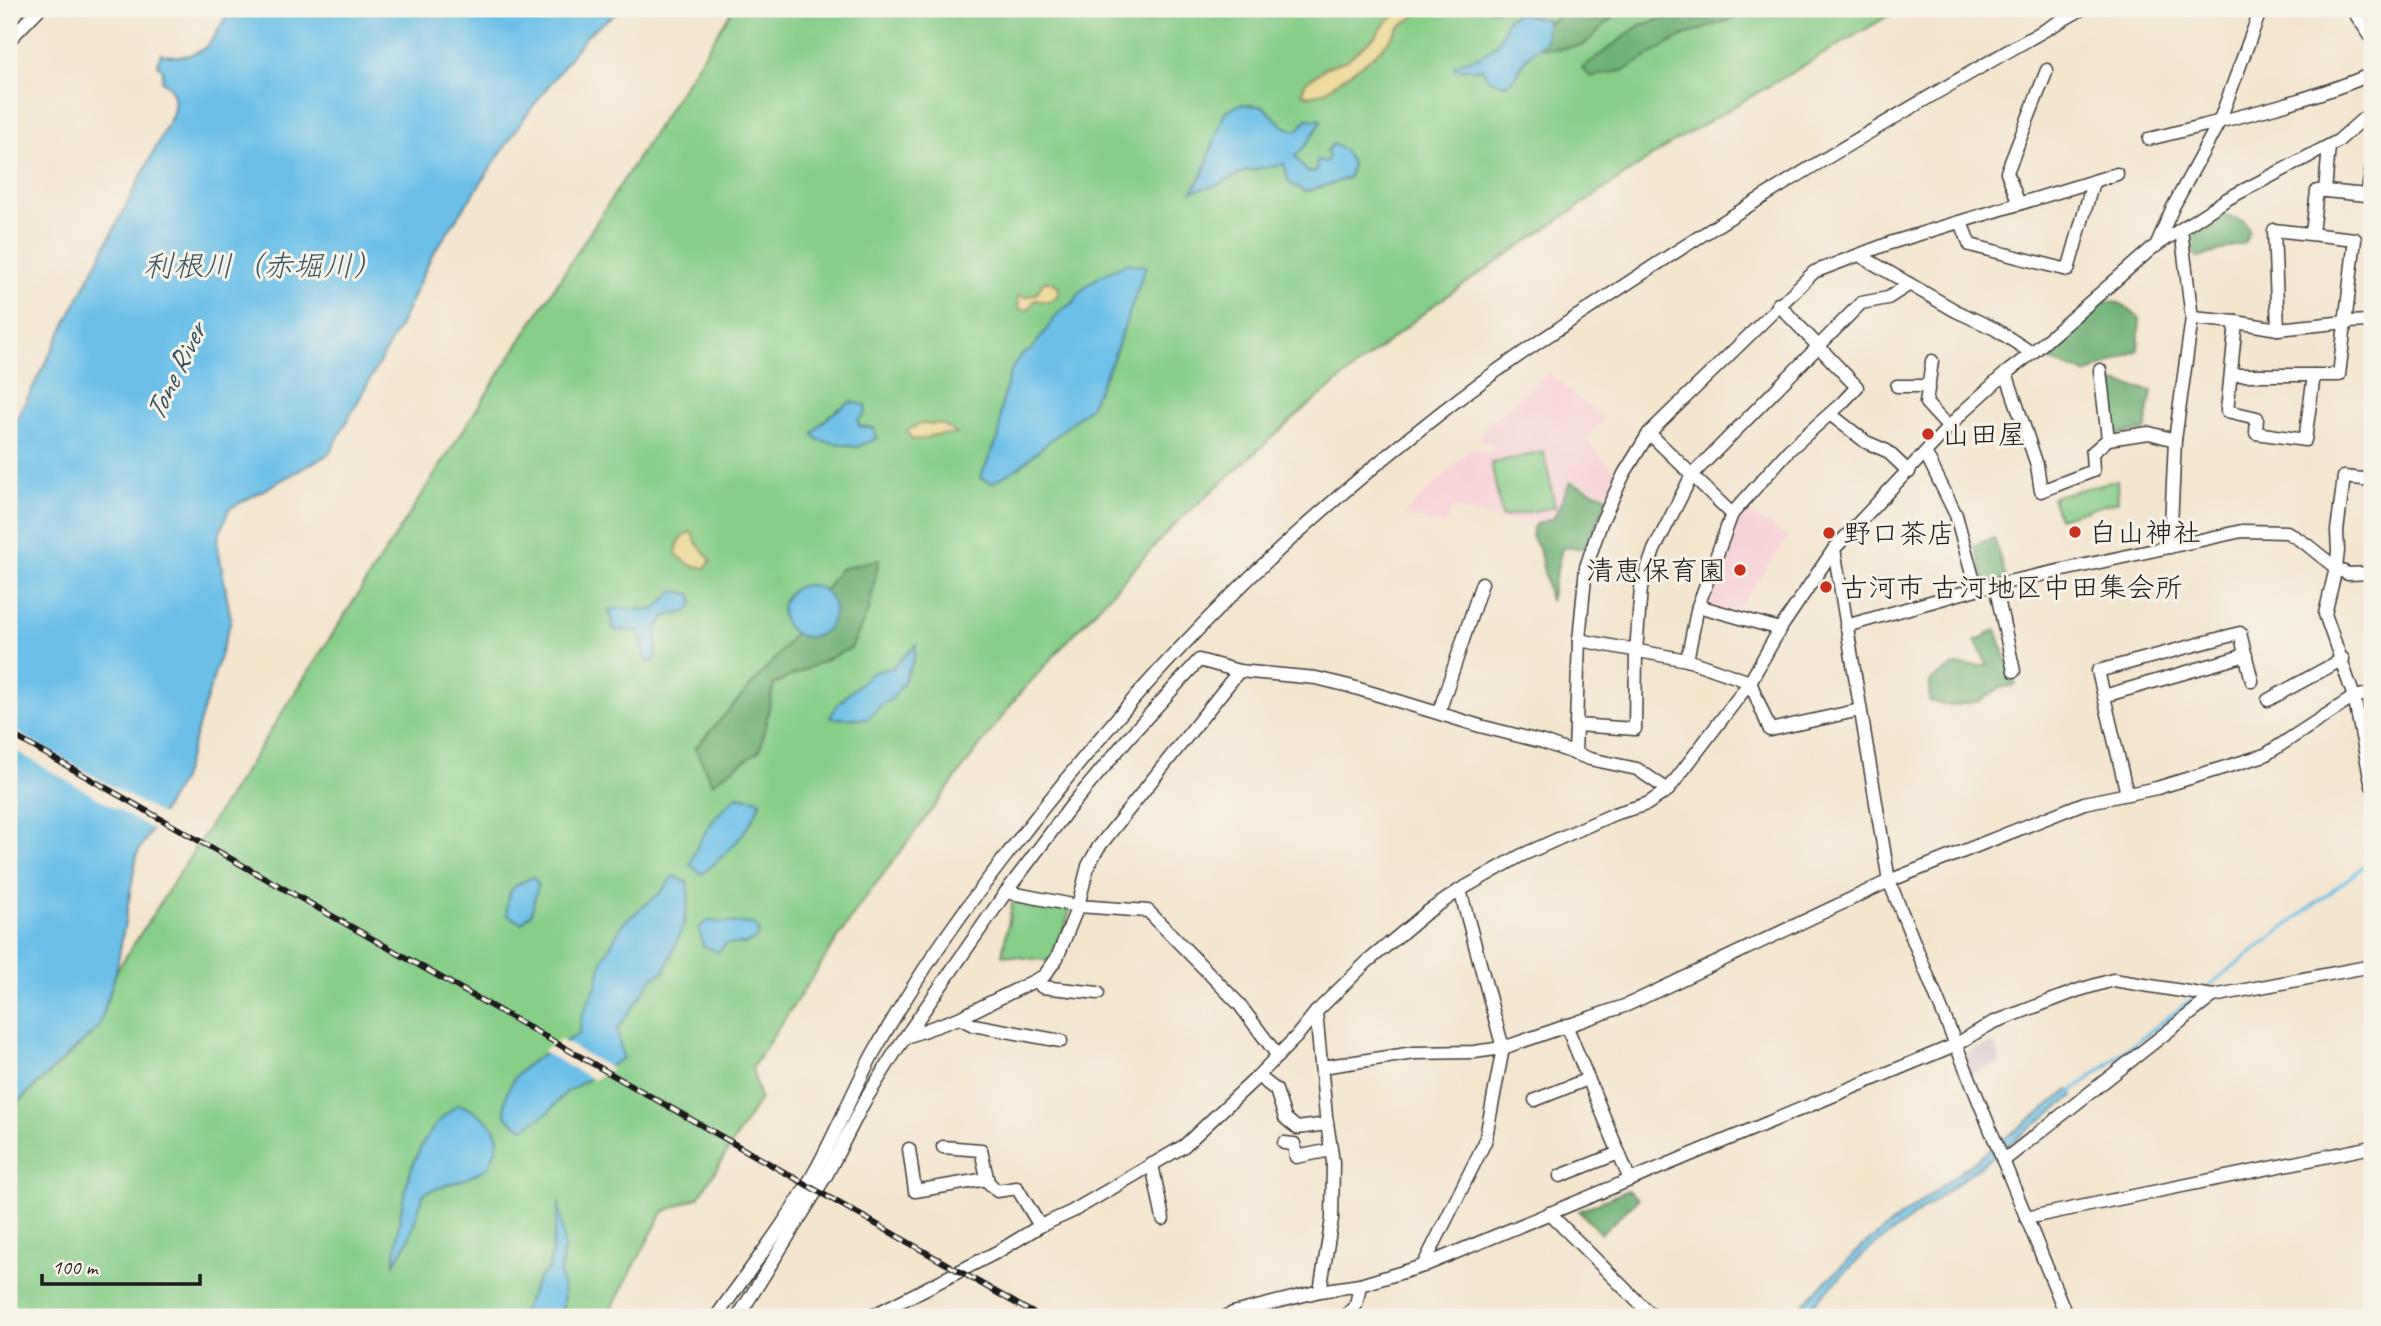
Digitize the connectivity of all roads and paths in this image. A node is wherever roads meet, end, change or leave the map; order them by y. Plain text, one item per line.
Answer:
1 (39, 9) edge
2 (2082, 9) edge
3 (2261, 9) edge
4 (2351, 9) edge
5 (2372, 38) edge
6 (9, 40) edge
7 (2047, 70) dead end
8 (2372, 74) edge
9 (2370, 114) edge
10 (2219, 122) junction
11 (2372, 133) edge
12 (2149, 139) dead end
13 (2329, 146) junction
14 (2372, 167) edge
15 (2117, 174) dead end
16 (2093, 182) junction
17 (2325, 191) junction
18 (2019, 204) junction
19 (1961, 222) junction
20 (2181, 230) junction
21 (2312, 233) junction
22 (2155, 246) junction
23 (1860, 255) junction
24 (1910, 284) junction
25 (1779, 304) junction
26 (2192, 318) junction
27 (2236, 321) junction
28 (2346, 321) junction
29 (2372, 321) edge
30 (2278, 329) junction
31 (1818, 344) junction
32 (2032, 353) junction
33 (1932, 361) dead end
34 (2100, 370) dead end
35 (2006, 373) junction
36 (2232, 375) junction
37 (2314, 375) junction
38 (1897, 386) dead end
39 (1929, 386) junction
40 (1830, 414) junction
41 (1949, 428) junction
42 (1649, 433) junction
43 (2108, 439) junction
44 (2175, 440) junction
45 (1926, 454) junction
46 (1909, 472) junction
47 (1692, 475) junction
48 (2372, 480) edge
49 (1731, 514) junction
50 (2170, 547) junction
51 (1834, 549) junction
52 (2336, 568) junction
53 (2372, 573) edge
54 (1482, 583) dead end
55 (1995, 585) junction
56 (1976, 589) junction
57 (1698, 606) junction
58 (1846, 626) junction
59 (1780, 629) junction
60 (1579, 640) junction
61 (1636, 651) junction
62 (2246, 655) junction
63 (2343, 659) junction
64 (1687, 660) junction
65 (1240, 671) junction
66 (2014, 671) dead end
67 (2252, 681) dead end
68 (1750, 682) junction
69 (2372, 693) edge
70 (2104, 696) junction
71 (2354, 696) junction
72 (2268, 700) dead end
73 (1860, 710) junction
74 (1439, 712) junction
75 (1576, 724) junction
76 (1575, 754) junction
77 (2372, 786) edge
78 (1668, 790) junction
79 (2127, 794) junction
80 (1889, 881) junction
81 (1460, 890) junction
82 (1006, 892) junction
83 (1078, 906) junction
84 (2372, 966) edge
85 (1037, 981) junction
86 (1098, 993) dead end
87 (2213, 996) junction
88 (1316, 1012) junction
89 (959, 1018) junction
90 (1566, 1025) junction
91 (906, 1037) junction
92 (1061, 1041) dead end
93 (1955, 1045) junction
94 (1503, 1048) junction
95 (1278, 1056) junction
96 (1322, 1067) junction
97 (1258, 1076) junction
98 (1588, 1079) junction
99 (1535, 1100) dead end
100 (1327, 1124) junction
101 (1284, 1143) dead end
102 (943, 1147) dead end
103 (2372, 1147) edge
104 (909, 1149) dead end
105 (1331, 1150) junction
106 (1619, 1153) junction
107 (2003, 1161) junction
108 (1152, 1164) junction
109 (1560, 1175) dead end
110 (988, 1179) junction
111 (1630, 1180) junction
112 (1549, 1213) junction
113 (2026, 1218) junction
114 (1164, 1219) dead end
115 (1040, 1226) junction
116 (1423, 1266) junction
117 (1360, 1285) junction
118 (1320, 1291) junction
119 (716, 1317) edge
120 (738, 1317) edge
121 (870, 1317) edge
122 (1225, 1317) edge
123 (1345, 1317) edge
124 (1653, 1317) edge
125 (2067, 1317) edge

1 - 6 street
2 - 119 street
3 - 10 street
4 - 5 street
7 - 18 street
8 - 10 street
9 - 11 street
9 - 13 street
10 - 12 street
10 - 22 street
13 - 17 street
13 - 20 street
14 - 17 street
15 - 16 street
16 - 18 street
16 - 19 street
17 - 21 street
18 - 19 street
19 - 23 street
20 - 22 street
20 - 26 street
21 - 28 street
21 - 30 street
22 - 32 street
23 - 24 street
23 - 25 street
24 - 31 street
24 - 32 street
25 - 31 street
25 - 42 street
26 - 27 street
26 - 44 street
27 - 30 street
27 - 36 street
28 - 29 street
28 - 30 street
28 - 37 street
31 - 40 street
31 - 47 street
32 - 35 street
33 - 39 street
34 - 43 street
35 - 41 street
35 - 43 street
36 - 37 street
36 - 37 street
38 - 39 street
39 - 41 street
40 - 46 street
40 - 49 street
41 - 45 street
42 - 47 street
42 - 60 street
43 - 44 street
44 - 50 street
45 - 46 street
45 - 56 street
46 - 51 street
47 - 49 street
47 - 61 street
48 - 52 street
49 - 57 street
50 - 52 street
50 - 55 street
51 - 58 street
51 - 59 street
52 - 53 street
52 - 63 street
54 - 74 street
55 - 56 street
55 - 66 street
56 - 58 street
57 - 59 street
57 - 64 street
58 - 73 street
59 - 68 street
60 - 61 street
60 - 75 street
61 - 64 street
61 - 75 street
62 - 67 street
62 - 70 street
62 - 70 street
63 - 71 street
63 - 72 street
64 - 68 street
65 - 74 street
65 - 82 street
65 - 83 street
68 - 73 street
68 - 78 street
69 - 71 street
70 - 79 street
71 - 77 street
71 - 79 street
73 - 80 street
74 - 76 street
75 - 76 street
76 - 78 street
78 - 81 street
79 - 80 street
80 - 90 street
80 - 93 street
81 - 88 street
81 - 94 street
82 - 83 street
82 - 91 street
83 - 85 street
83 - 95 street
84 - 87 street
85 - 86 street
85 - 89 street
87 - 93 street
87 - 107 street
88 - 95 street
88 - 96 street
89 - 91 street
89 - 92 street
90 - 94 street
90 - 98 street
91 - 120 street
93 - 107 street
93 - 111 street
94 - 96 street
94 - 116 street
95 - 97 street
96 - 100 street
97 - 100 street
97 - 108 street
98 - 99 street
98 - 106 street
100 - 105 street
101 - 105 street
102 - 110 street
103 - 113 street
104 - 110 street
105 - 118 street
106 - 109 street
106 - 111 street
107 - 113 street
108 - 114 street
108 - 115 street
110 - 115 street
111 - 112 street
112 - 116 street
112 - 124 street
113 - 125 street
115 - 121 street
116 - 117 street
117 - 118 street
117 - 123 street
118 - 122 street

